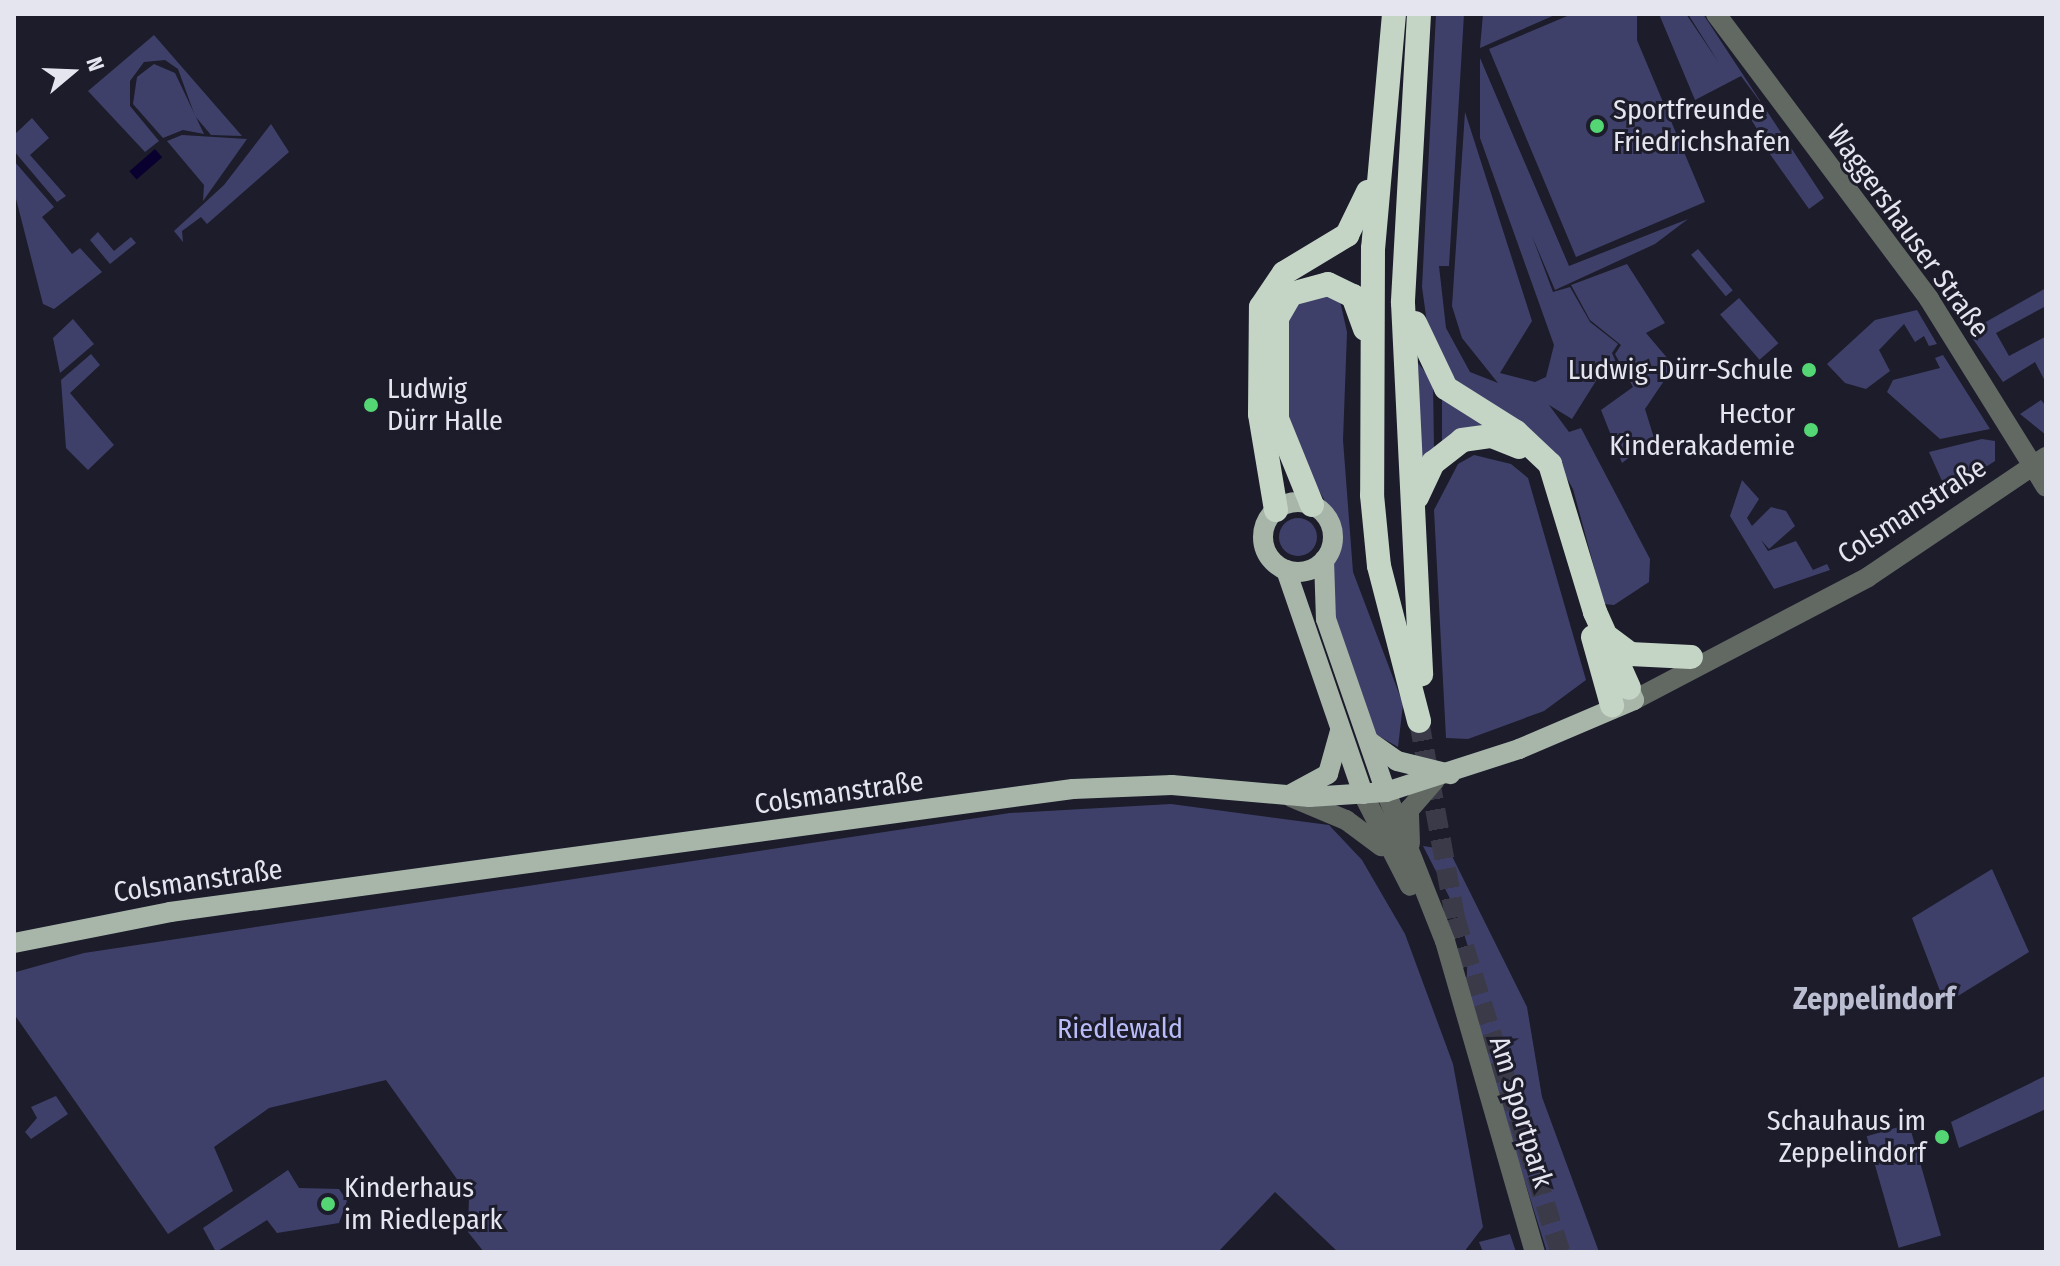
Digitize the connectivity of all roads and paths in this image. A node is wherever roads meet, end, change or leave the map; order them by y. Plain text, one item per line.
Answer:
1 (1394, 14) edge
2 (1419, 14) edge
3 (1716, 14) edge
4 (1382, 123) junction
5 (1403, 280) junction
6 (1371, 387) junction
7 (2039, 461) edge
8 (2046, 487) edge
9 (1312, 505) junction
10 (1276, 510) junction
11 (1413, 519) junction
12 (1324, 560) junction
13 (1286, 570) junction
14 (1821, 601) junction
15 (1602, 630) junction
16 (1691, 657) junction
17 (1625, 698) junction
18 (1341, 725) junction
19 (1363, 736) junction
20 (1445, 777) junction
21 (1386, 792) junction
22 (1363, 794) junction
23 (1287, 795) junction
24 (1389, 853) junction
25 (1410, 859) junction
26 (63, 932) junction
27 (14, 943) edge
28 (14, 957) edge
29 (1456, 987) junction
30 (1535, 1252) edge

1 - 4 highway
2 - 5 highway
3 - 7 street, Waggershauser Straße
4 - 6 highway
4 - 10 highway
5 - 11 highway
5 - 15 highway
6 - 9 highway
6 - 11 highway
7 - 8 street, Waggershauser Straße
7 - 14 street, Colsmanstraße
9 - 10 main road
9 - 12 main road
10 - 13 main road
11 - 17 highway
12 - 13 main road
12 - 19 main road
13 - 18 main road
14 - 16 street, Colsmanstraße
14 - 17 street, Colsmanstraße
15 - 16 highway
15 - 17 highway
16 - 17 street, Colsmanstraße
17 - 20 main road, Colsmanstraße
18 - 22 main road
18 - 23 main road
19 - 20 main road
19 - 21 main road
20 - 21 main road, Colsmanstraße
20 - 25 street
21 - 22 main road, Colsmanstraße
21 - 25 street, Am Sportpark
22 - 23 main road, Colsmanstraße
22 - 24 street, Am Sportpark
23 - 24 street
23 - 26 main road, Colsmanstraße
24 - 29 street, Am Sportpark
25 - 29 street, Am Sportpark
26 - 27 main road, Colsmanstraße
26 - 28 main road, Colsmanstraße
29 - 30 street, Am Sportpark

